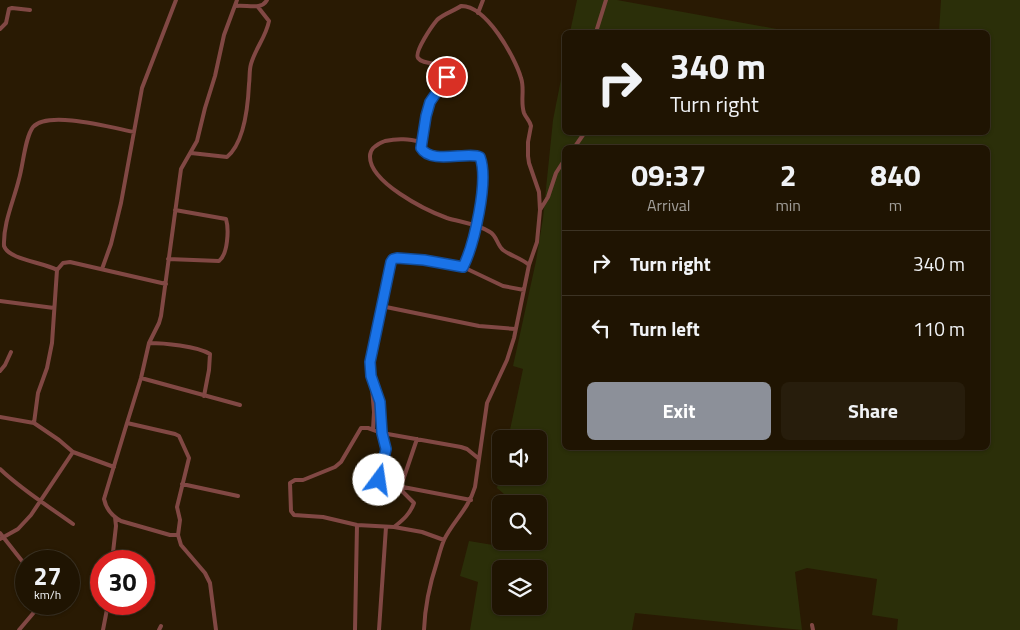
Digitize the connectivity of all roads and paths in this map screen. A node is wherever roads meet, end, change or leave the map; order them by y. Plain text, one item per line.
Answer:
1 (176, 0) edge
2 (237, 0) edge
3 (267, 0) edge
4 (483, 0) edge
5 (606, 0) edge
6 (235, 6) junction
7 (258, 7) junction
8 (30, 10) dead end
9 (478, 13) junction
10 (0, 29) edge
11 (597, 30) edge
12 (134, 132) junction
13 (422, 142) junction
14 (191, 153) junction
15 (562, 164) edge
16 (175, 210) junction
17 (540, 210) junction
18 (476, 227) junction
19 (168, 259) junction
20 (529, 265) junction
21 (463, 267) junction
22 (102, 269) junction
23 (57, 270) junction
24 (166, 284) junction
25 (524, 290) junction
26 (0, 301) edge
27 (381, 306) junction
28 (54, 308) junction
29 (515, 329) junction
30 (149, 343) junction
31 (11, 352) dead end
32 (0, 371) edge
33 (371, 376) junction
34 (141, 378) junction
35 (204, 396) junction
36 (240, 405) dead end
37 (0, 417) edge
38 (34, 423) junction
39 (126, 423) junction
40 (373, 429) junction
41 (382, 433) junction
42 (417, 439) junction
43 (73, 452) junction
44 (478, 458) junction
45 (114, 467) junction
46 (0, 469) edge
47 (182, 484) junction
48 (401, 486) junction
49 (238, 496) dead end
50 (40, 500) junction
51 (471, 500) junction
52 (115, 518) junction
53 (73, 524) dead end
54 (357, 525) junction
55 (386, 527) junction
56 (394, 527) junction
57 (0, 533) edge
58 (178, 535) junction
59 (2, 538) edge
60 (444, 540) junction
61 (113, 550) edge
62 (15, 553) edge
63 (32, 615) edge
64 (106, 615) edge
65 (19, 630) edge
66 (103, 630) edge
67 (216, 630) edge
68 (355, 630) edge
69 (379, 630) edge
70 (424, 630) edge

1 - 12 street
2 - 6 street
3 - 7 street
4 - 9 street
5 - 11 street
6 - 7 street
6 - 14 street
7 - 14 street
8 - 10 street
9 - 13 street
9 - 17 street
12 - 22 street
12 - 23 street
13 - 18 street
13 - 18 street
14 - 16 street
15 - 17 street
16 - 19 street
16 - 19 street
17 - 20 street
18 - 20 street
18 - 21 street
19 - 24 street
20 - 25 street
21 - 25 street
21 - 27 street
22 - 23 street
22 - 24 street
23 - 28 street
24 - 30 street
25 - 29 street
26 - 28 street
27 - 29 street
27 - 33 street
28 - 38 street
29 - 44 street
30 - 34 street
30 - 35 street
31 - 32 street
33 - 40 street
33 - 41 street
34 - 35 street
34 - 39 street
35 - 36 street
37 - 38 street
38 - 43 street
39 - 45 street
39 - 47 street
40 - 41 street
40 - 54 street
41 - 42 street
41 - 48 street
42 - 44 street
42 - 48 street
43 - 45 street
43 - 50 street
44 - 51 street
45 - 52 street
46 - 50 street
47 - 49 street
47 - 58 street
48 - 51 street
48 - 56 street
50 - 53 street
50 - 59 street
51 - 60 street
52 - 58 street
52 - 61 street
54 - 55 street
54 - 68 street
55 - 56 street
55 - 69 street
56 - 60 street
57 - 59 street
58 - 67 street
59 - 62 street
60 - 70 street
63 - 65 street
64 - 66 street

